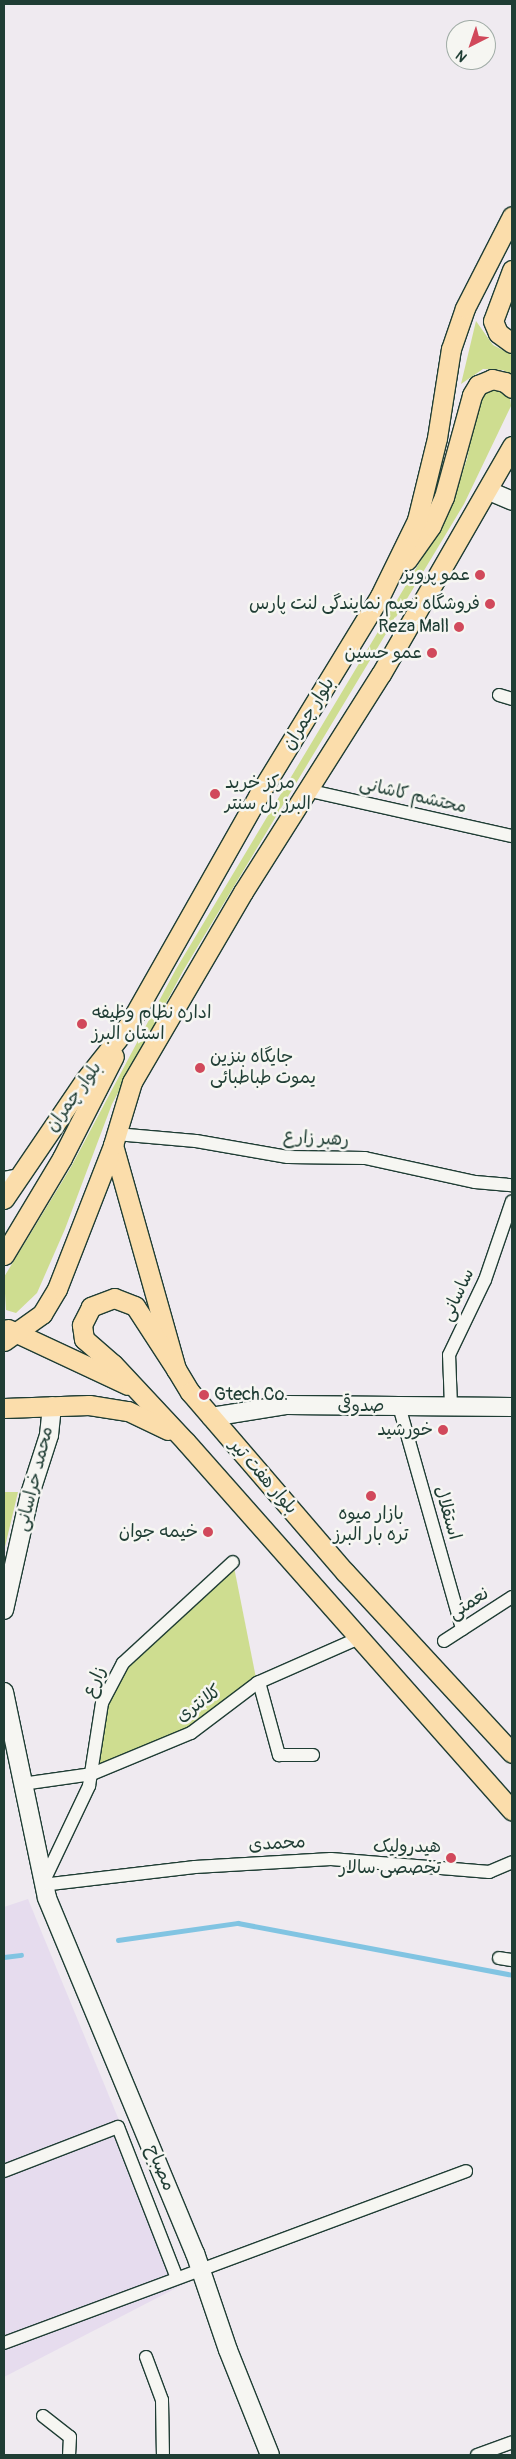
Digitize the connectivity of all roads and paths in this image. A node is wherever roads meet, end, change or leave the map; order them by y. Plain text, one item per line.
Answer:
1 (512, 216) edge
2 (512, 270) edge
3 (512, 343) edge
4 (512, 388) edge
5 (512, 446) edge
6 (489, 491) junction
7 (512, 501) edge
8 (380, 596) junction
9 (499, 695) dead end
10 (512, 699) edge
11 (306, 790) junction
12 (512, 836) edge
13 (128, 1026) junction
14 (114, 1140) junction
15 (11, 1176) edge
16 (512, 1185) edge
17 (4, 1198) edge
18 (512, 1201) edge
19 (4, 1255) edge
20 (8, 1333) edge
21 (176, 1369) junction
22 (138, 1390) junction
23 (52, 1406) junction
24 (399, 1406) junction
25 (451, 1406) junction
26 (512, 1407) edge
27 (4, 1408) edge
28 (212, 1417) junction
29 (186, 1442) junction
30 (233, 1562) dead end
31 (512, 1597) edge
32 (4, 1610) edge
33 (462, 1629) junction
34 (358, 1638) junction
35 (444, 1640) dead end
36 (259, 1682) junction
37 (4, 1701) edge
38 (512, 1753) edge
39 (313, 1755) dead end
40 (92, 1774) junction
41 (22, 1784) junction
42 (512, 1810) edge
43 (512, 1862) edge
44 (42, 1885) junction
45 (499, 1958) dead end
46 (512, 1960) edge
47 (4, 2171) edge
48 (466, 2172) dead end
49 (201, 2268) junction
50 (177, 2278) junction
51 (4, 2343) edge
52 (146, 2357) dead end
53 (43, 2416) dead end
54 (512, 2442) edge
55 (69, 2455) edge
56 (163, 2455) edge
57 (270, 2455) edge
58 (477, 2455) edge

1 - 8 main road, بلوار چمران
2 - 3 main road
4 - 8 main road
5 - 6 main road
6 - 7 street
6 - 11 main road
8 - 13 main road, بلوار چمران
9 - 10 street
11 - 12 street, محتشم کاشانی
11 - 14 main road
13 - 15 main road, بلوار چمران
13 - 19 main road
14 - 16 street, رهبر زارع
14 - 20 main road
14 - 21 main road, بلوار هفت تیر
15 - 17 main road, بلوار چمران
18 - 25 street, ساسانی
20 - 22 main road
21 - 22 main road, بلوار هفت تیر
21 - 28 main road, بلوار هفت تیر
22 - 29 main road, بلوار هفت تیر
23 - 27 main road, بلوار هفت تیر
23 - 29 main road, بلوار هفت تیر
23 - 32 street, محمد خراسانی
24 - 25 street, صدوقی
24 - 28 street, صدوقی
24 - 33 street, استقلال
25 - 26 street, صدوقی
28 - 38 main road, بلوار هفت تیر
29 - 34 main road, بلوار هفت تیر
30 - 40 street, زارع
31 - 33 street, نعمتی
33 - 35 street, نعمتی
34 - 36 street, کلانتری
34 - 42 main road, بلوار هفت تیر
36 - 39 street
36 - 40 street, کلانتری
37 - 41 street
40 - 41 street, کلانتری
40 - 44 street, زارع
41 - 44 street
43 - 44 street, محمدی
44 - 49 street, مصباح
45 - 46 street
47 - 50 street
48 - 49 street
49 - 50 street
49 - 57 street, مصباح
50 - 51 street
52 - 56 street
53 - 55 street
54 - 58 street

